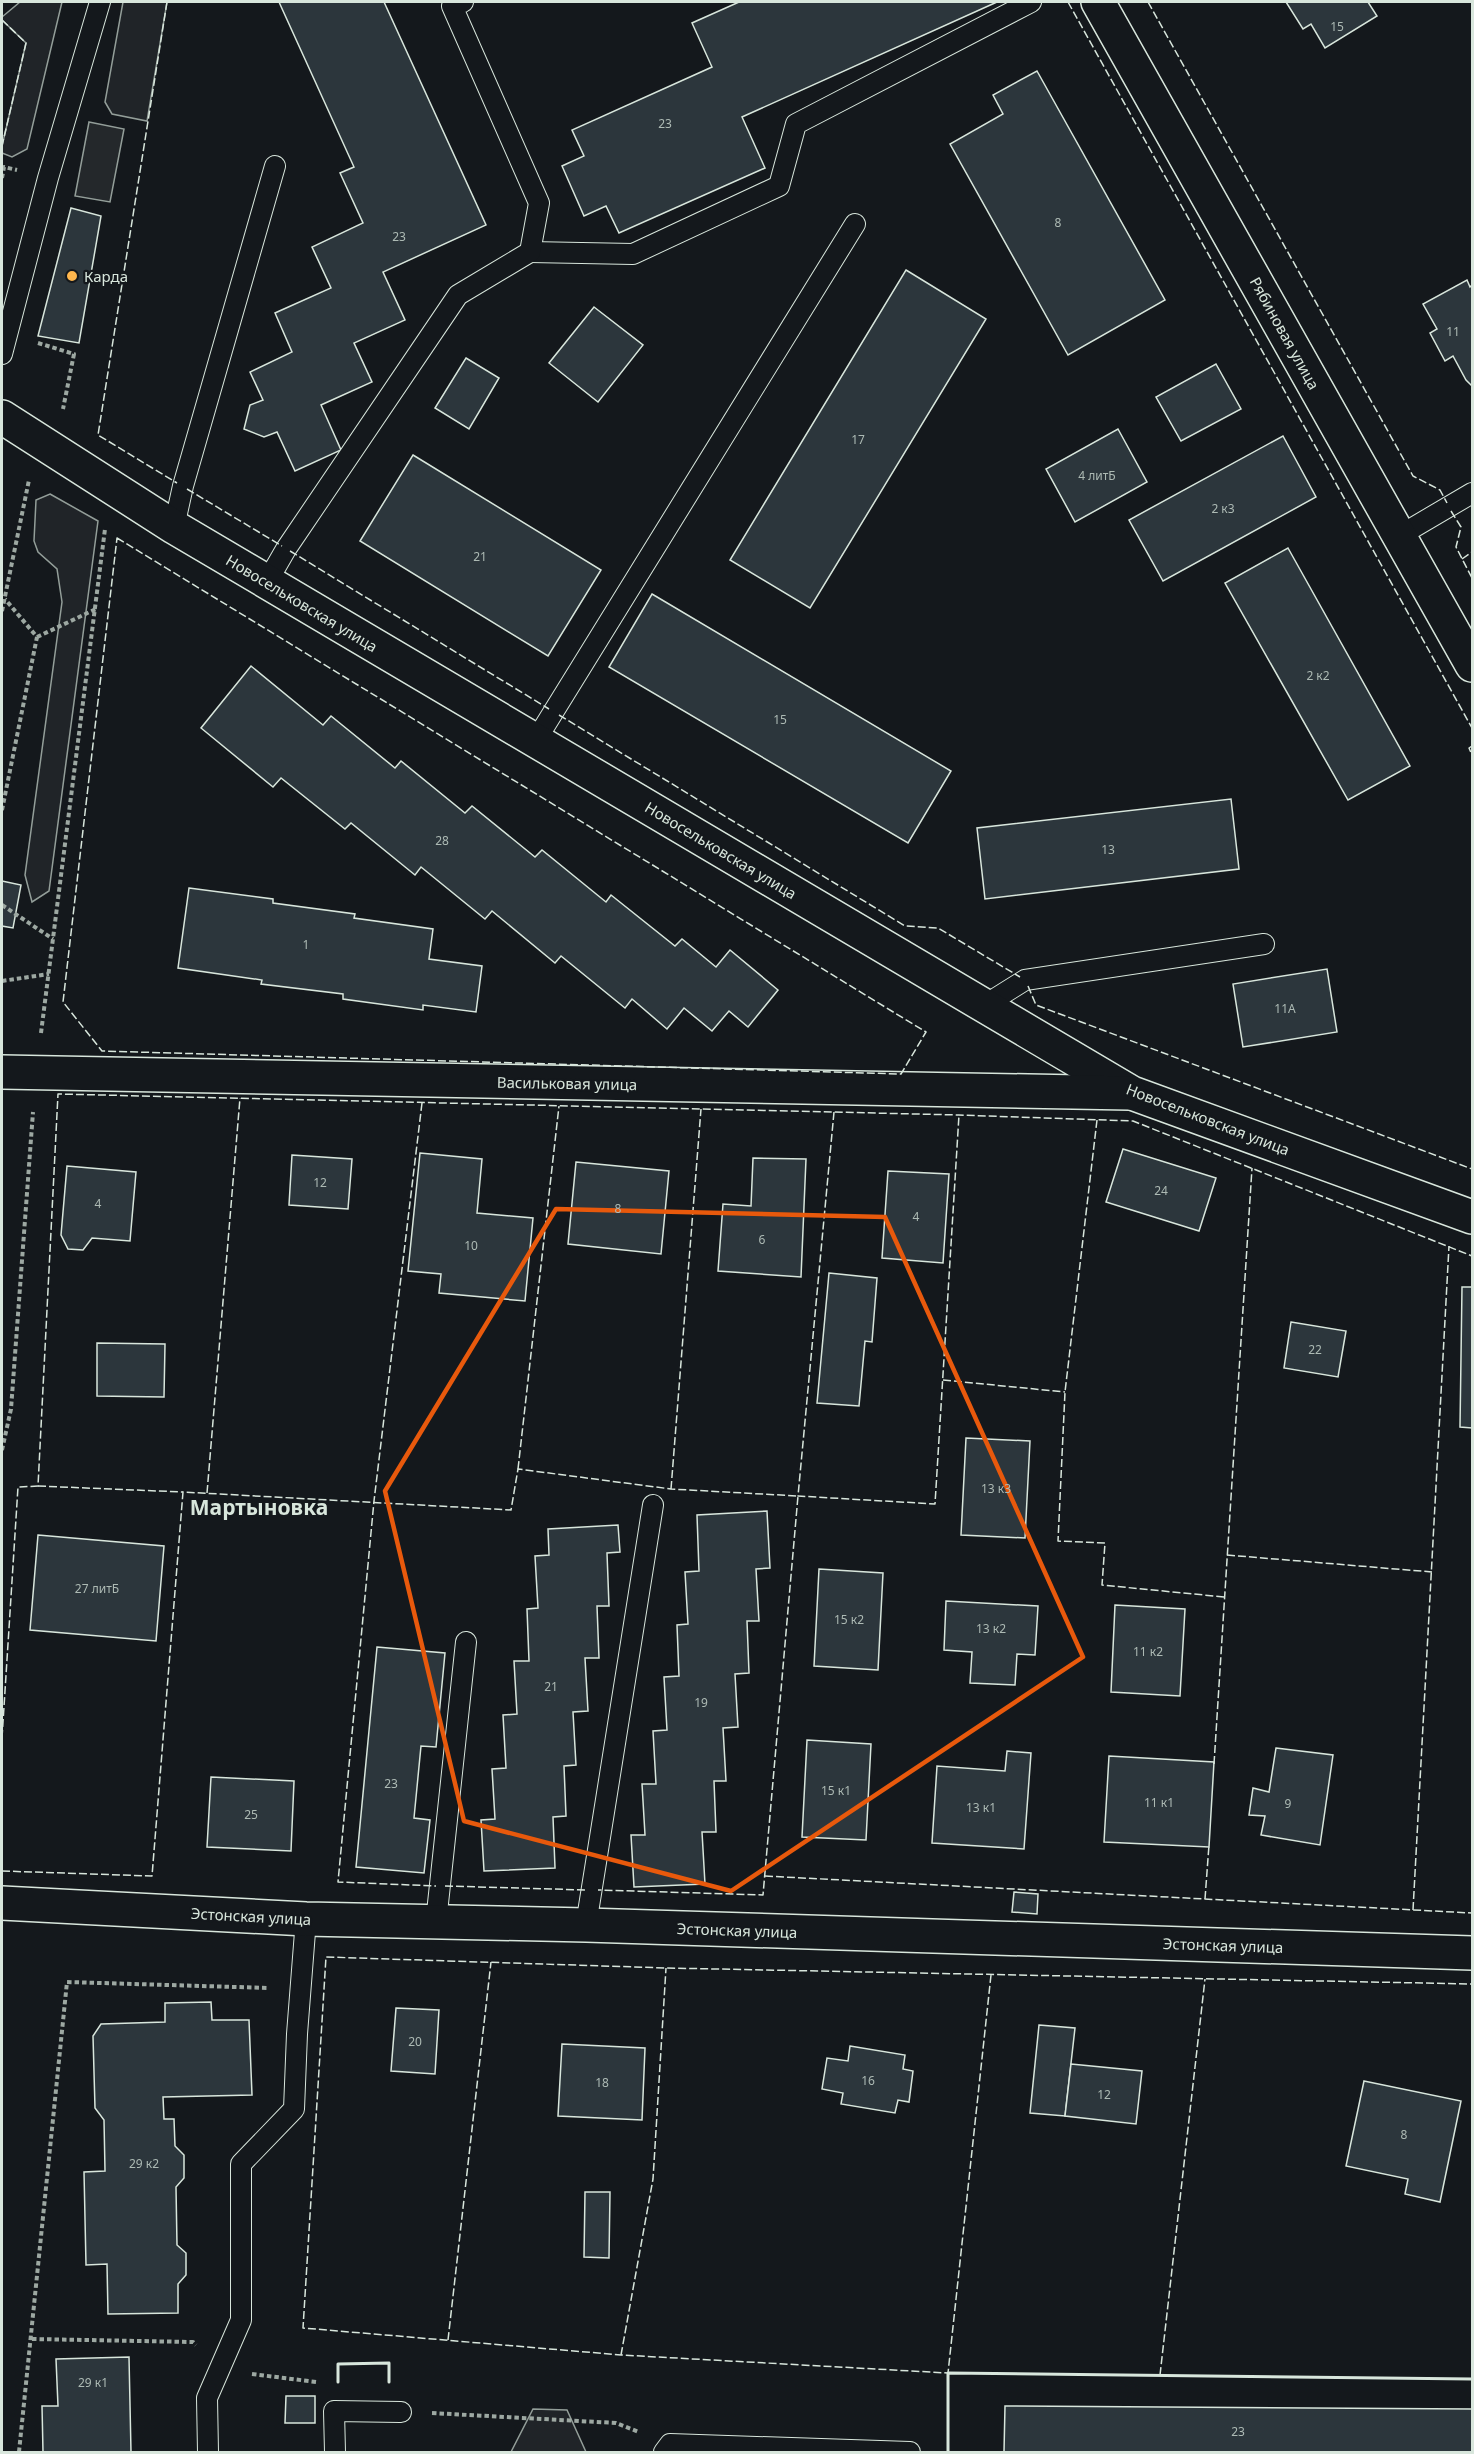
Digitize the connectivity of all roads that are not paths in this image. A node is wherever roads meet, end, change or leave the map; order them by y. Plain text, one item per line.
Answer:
1 (100, 2) edge
2 (463, 2) edge
3 (1030, 2) edge
4 (1098, 2) edge
5 (275, 166) dead end
6 (855, 224) dead end
7 (530, 252) junction
8 (2, 354) edge
9 (2, 417) edge
10 (1473, 493) edge
11 (174, 527) junction
12 (1399, 536) junction
13 (267, 582) junction
14 (1473, 666) edge
15 (536, 740) junction
16 (1264, 944) dead end
17 (985, 1005) junction
18 (2, 1072) edge
19 (1132, 1093) junction
20 (1473, 1217) edge
21 (652, 1505) dead end
22 (466, 1642) dead end
23 (2, 1903) edge
24 (306, 1919) junction
25 (436, 1922) junction
26 (586, 1925) junction
27 (1473, 1953) edge
28 (401, 2412) road end
29 (667, 2448) edge
30 (208, 2452) edge
31 (335, 2452) edge
32 (910, 2452) edge

1 - 8 lane
2 - 7 lane
3 - 7 lane
4 - 12 street, Рябиновая улица
5 - 11 lane
6 - 15 lane
7 - 13 lane
9 - 11 street, Новосельковская улица
10 - 12 lane
11 - 13 street, Новосельковская улица
12 - 14 street, Рябиновая улица
13 - 15 street, Новосельковская улица
15 - 17 street, Новосельковская улица
16 - 17 lane
17 - 19 street, Новосельковская улица
18 - 19 street, Васильковая улица
19 - 20 street, Новосельковская улица
21 - 26 lane
22 - 25 lane
23 - 24 street, Эстонская улица
24 - 25 street, Эстонская улица
24 - 30 lane
25 - 26 street, Эстонская улица
26 - 27 street, Эстонская улица
28 - 31 lane
29 - 32 lane

